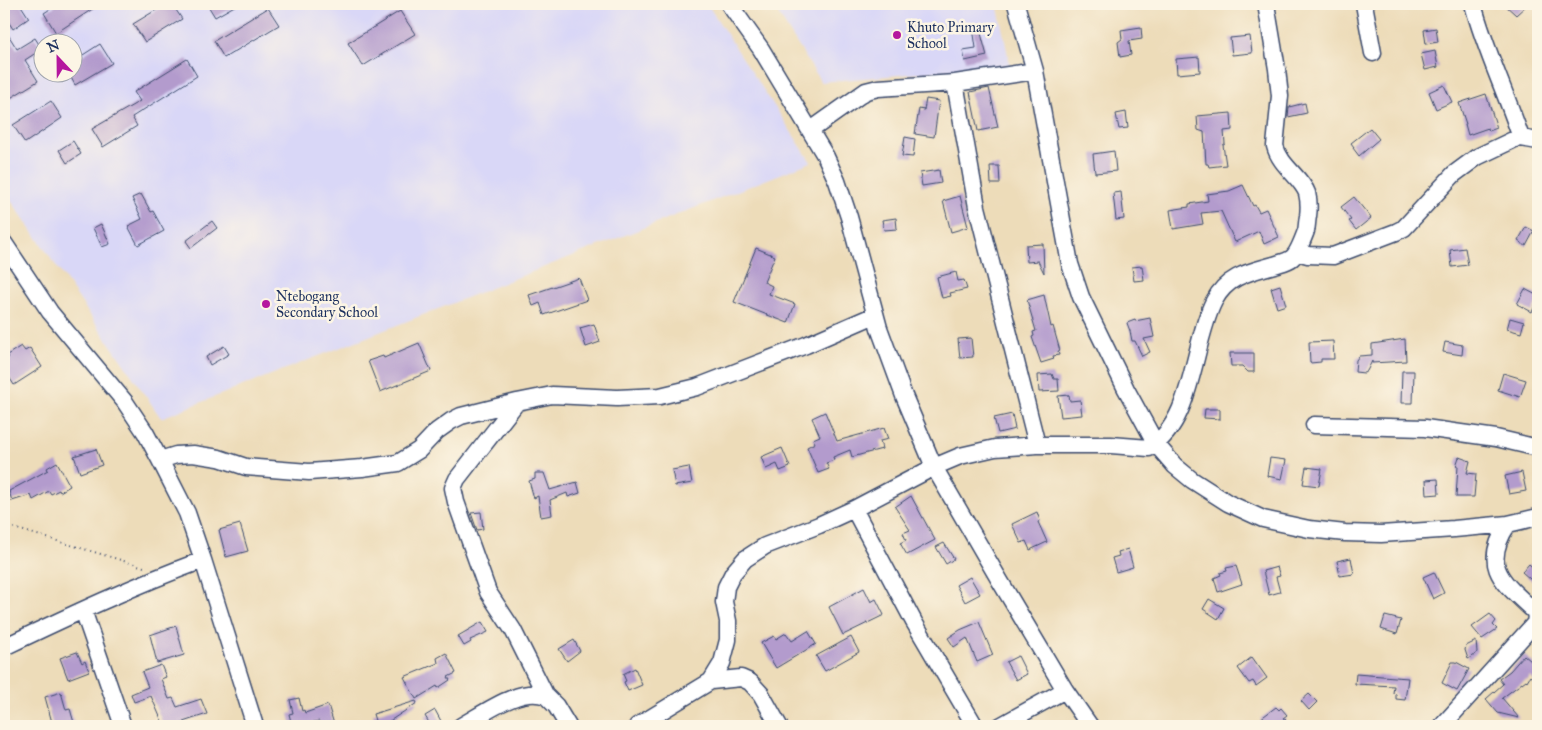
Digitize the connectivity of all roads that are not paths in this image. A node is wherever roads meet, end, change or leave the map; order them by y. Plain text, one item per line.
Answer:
1 (729, 4) edge
2 (1016, 4) edge
3 (1266, 4) edge
4 (1364, 4) edge
5 (1473, 4) edge
6 (1373, 53) dead end
7 (1035, 71) junction
8 (955, 84) junction
9 (811, 130) junction
10 (1521, 138) junction
11 (1538, 141) edge
12 (4, 243) edge
13 (1297, 252) junction
14 (875, 315) junction
15 (516, 402) junction
16 (1314, 425) dead end
17 (1156, 444) junction
18 (1037, 445) junction
19 (1538, 448) edge
20 (160, 460) junction
21 (934, 467) junction
22 (854, 509) junction
23 (1538, 517) edge
24 (1508, 524) junction
25 (203, 560) junction
26 (83, 610) junction
27 (4, 647) edge
28 (711, 681) junction
29 (1065, 690) junction
30 (546, 696) junction
31 (123, 726) edge
32 (255, 726) edge
33 (462, 726) edge
34 (568, 726) edge
35 (637, 726) edge
36 (779, 726) edge
37 (975, 726) edge
38 (1000, 726) edge
39 (1090, 726) edge
40 (1442, 726) edge

1 - 9 street
2 - 7 street
3 - 13 street
4 - 6 street
5 - 10 street
7 - 8 street
7 - 17 street
8 - 9 street
8 - 18 street
9 - 14 street
10 - 11 street
10 - 13 street
12 - 20 street
13 - 17 street
14 - 15 street
14 - 21 street
15 - 20 street
15 - 30 street
16 - 19 street
17 - 18 street
17 - 24 street
18 - 21 street
20 - 25 street
21 - 22 street
21 - 29 street
22 - 28 street
22 - 37 street
23 - 24 street
24 - 40 street
25 - 26 street
25 - 32 street
26 - 27 street
26 - 31 street
28 - 35 street
28 - 36 street
29 - 38 street
29 - 39 street
30 - 33 street
30 - 34 street

